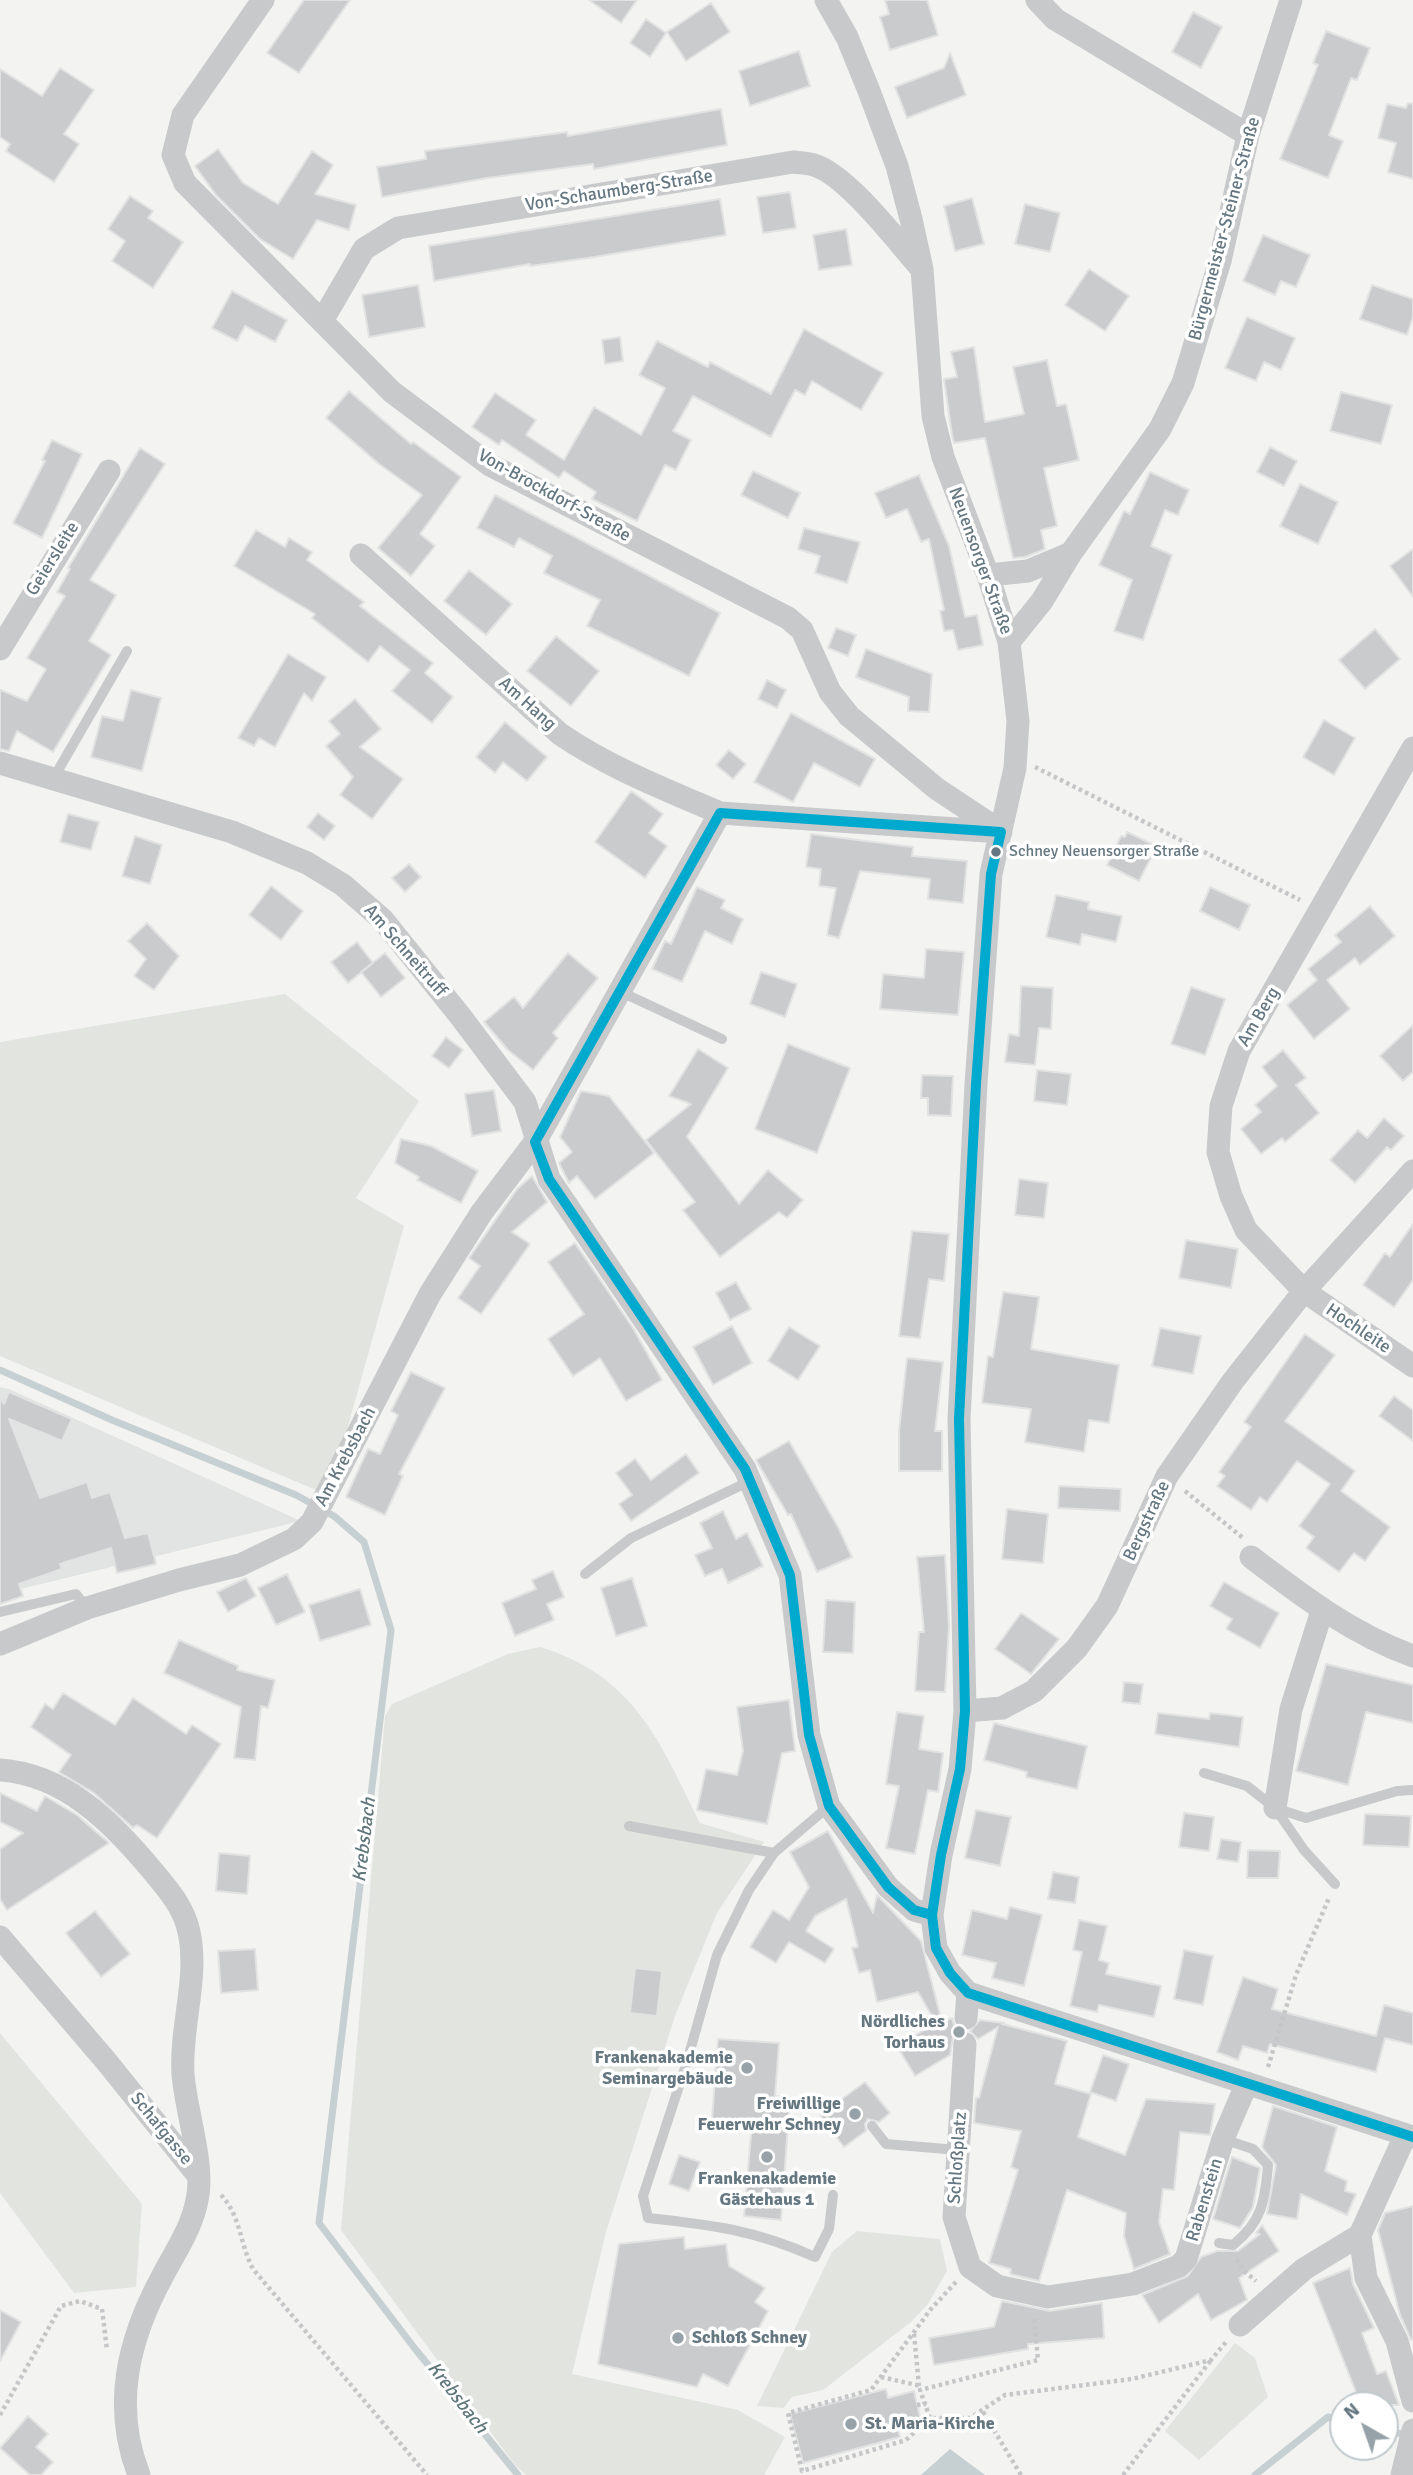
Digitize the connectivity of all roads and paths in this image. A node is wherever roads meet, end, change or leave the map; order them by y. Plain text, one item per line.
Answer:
1 (263, 0) edge
2 (826, 0) edge
3 (1037, 0) edge
4 (1291, 0) edge
5 (1248, 135) junction
6 (922, 269) junction
7 (322, 321) junction
8 (109, 471) dead end
9 (1071, 554) junction
10 (361, 555) dead end
11 (988, 575) junction
12 (1009, 642) junction
13 (0, 649) edge
14 (127, 651) dead end
15 (1413, 748) edge
16 (1016, 757) junction
17 (0, 763) edge
18 (53, 779) junction
19 (720, 813) junction
20 (1001, 832) junction
21 (1320, 910) junction
22 (619, 991) junction
23 (722, 1039) dead end
24 (535, 1142) junction
25 (1413, 1171) edge
26 (1304, 1291) junction
27 (1413, 1366) edge
28 (1167, 1476) junction
29 (750, 1480) junction
30 (1251, 1557) joint
31 (585, 1574) dead end
32 (87, 1608) junction
33 (1322, 1611) junction
34 (0, 1612) edge
35 (0, 1644) edge
36 (1413, 1656) edge
37 (965, 1712) junction
38 (0, 1770) edge
39 (1204, 1773) dead end
40 (1413, 1790) edge
41 (829, 1806) junction
42 (1275, 1808) junction
43 (629, 1826) dead end
44 (774, 1853) junction
45 (1335, 1884) dead end
46 (933, 1915) junction
47 (1321, 1918) dead end
48 (0, 1937) edge
49 (968, 1993) junction
50 (967, 2018) dead end
51 (965, 2044) dead end
52 (1268, 2067) dead end
53 (1247, 2083) junction
54 (872, 2126) dead end
55 (1409, 2136) edge
56 (1223, 2139) junction
57 (958, 2150) junction
58 (199, 2177) junction
59 (833, 2195) dead end
60 (1360, 2235) junction
61 (1219, 2244) dead end
62 (1236, 2257) dead end
63 (970, 2267) junction
64 (1243, 2270) dead end
65 (1048, 2297) junction
66 (102, 2309) dead end
67 (1240, 2325) joint
68 (914, 2334) junction
69 (1211, 2360) junction
70 (881, 2377) junction
71 (919, 2386) junction
72 (927, 2387) junction
73 (1413, 2401) edge
74 (926, 2404) junction
75 (917, 2405) dead end
76 (984, 2412) junction
77 (0, 2415) edge
78 (930, 2418) junction
79 (1413, 2430) edge
80 (1405, 2464) edge
81 (139, 2475) edge
82 (427, 2475) edge
83 (1021, 2475) edge
84 (1123, 2475) edge

1 - 7 street, Von-Brockdorf-Sreaße
2 - 6 street, Neuensorger Straße
3 - 5 street
4 - 5 street, Bürgermeister-Steiner-Straße
5 - 9 street, Bürgermeister-Steiner-Straße
6 - 7 street, Von-Schaumberg-Straße
6 - 11 street, Neuensorger Straße
7 - 20 street, Von-Brockdorf-Sreaße
8 - 13 street, Geiersleite
9 - 11 street
9 - 12 street, Bürgermeister-Steiner-Straße
10 - 19 street, Am Hang
11 - 12 street, Neuensorger Straße
12 - 16 street, Neuensorger Straße
14 - 18 lane
15 - 21 street, Am Berg
16 - 20 street, Neuensorger Straße
16 - 21 path
17 - 18 street, Am Schneitruff
18 - 24 street, Am Schneitruff
19 - 20 street, Am Hang
19 - 22 street, Am Krebsbach
20 - 37 street, Neuensorger Straße
21 - 26 street, Am Berg
22 - 23 lane
22 - 24 street, Am Krebsbach
24 - 29 street, Am Schneitruff
24 - 32 street, Am Krebsbach
25 - 26 street, Bergstraße
26 - 27 street, Hochleite
26 - 28 street, Bergstraße
28 - 30 path
28 - 37 street, Bergstraße
29 - 31 lane
29 - 41 street, Am Schneitruff
30 - 33 street
32 - 34 lane
32 - 35 street, Am Krebsbach
33 - 36 street
33 - 42 street
37 - 46 street, Neuensorger Straße
38 - 58 street
39 - 42 lane
40 - 42 lane
41 - 44 lane
41 - 46 street
42 - 45 lane
43 - 44 lane
44 - 59 lane
46 - 49 street, Neuensorger Straße
47 - 52 path
48 - 58 street, Schafgasse
49 - 50 street
49 - 53 street
51 - 57 street, Schloßplatz
53 - 55 street
53 - 56 street, Rabenstein
54 - 57 lane
55 - 60 street
56 - 61 lane
56 - 65 street, Rabenstein
57 - 63 street, Schloßplatz
58 - 81 street, Schafgasse
58 - 82 path
60 - 67 street
60 - 73 street
62 - 64 path
63 - 65 street
63 - 68 path
65 - 72 path
66 - 77 path
67 - 69 path
68 - 70 path
68 - 71 path
69 - 76 path
69 - 84 path
70 - 71 path
70 - 78 path
71 - 72 path
72 - 74 path
74 - 75 path
74 - 78 path
76 - 78 path
76 - 83 path
79 - 80 street

